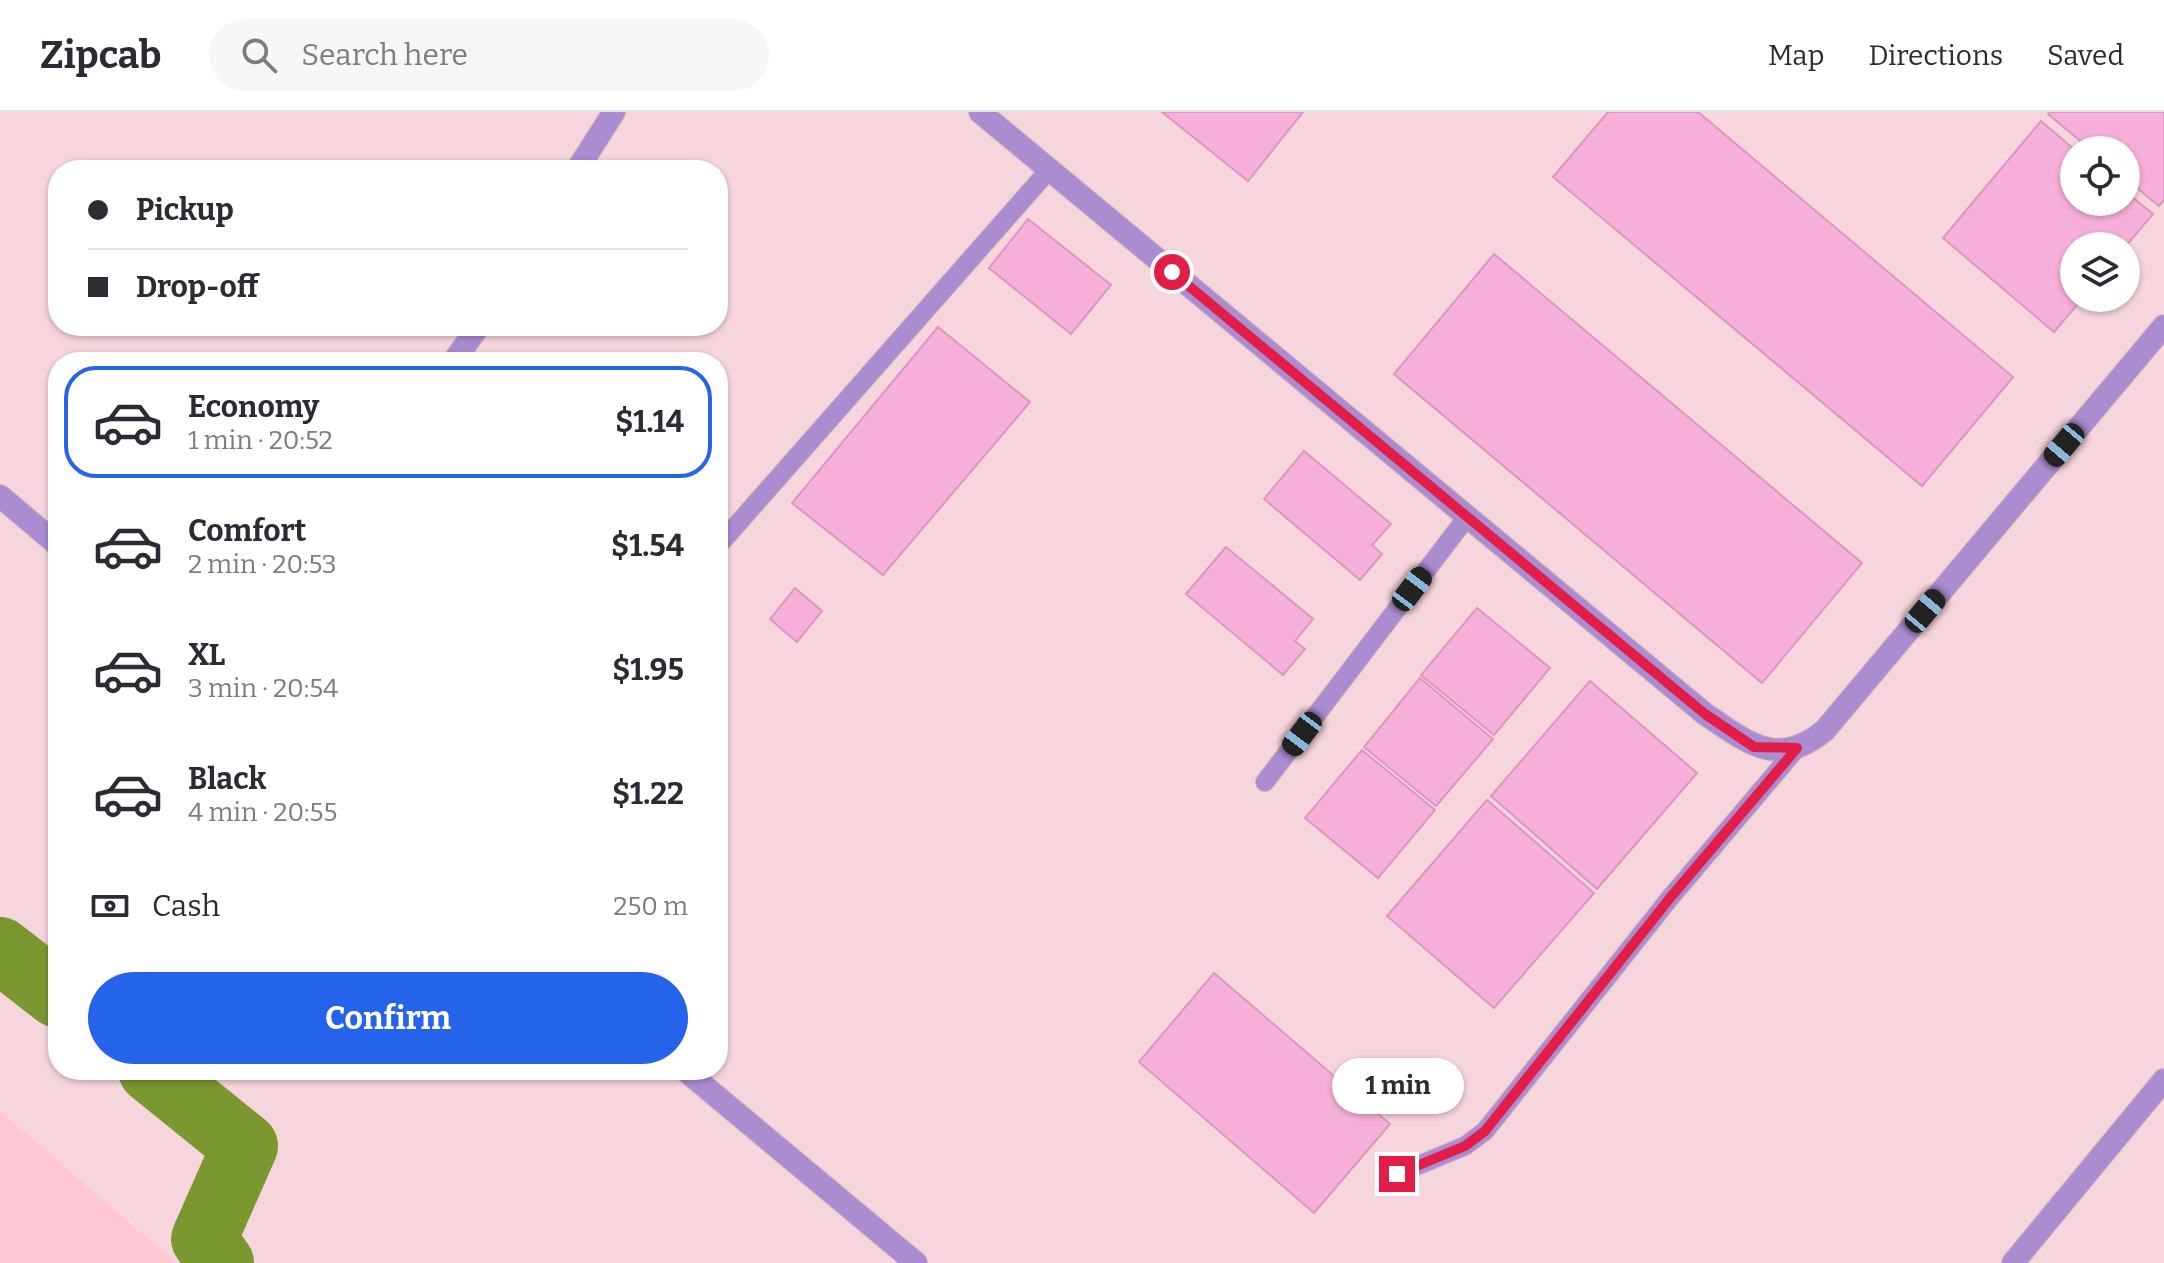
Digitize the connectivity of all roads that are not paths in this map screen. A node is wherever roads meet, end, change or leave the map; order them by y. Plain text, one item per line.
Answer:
1 (614, 112) edge
2 (980, 112) edge
3 (583, 160) edge
4 (1049, 170) junction
5 (2164, 326) edge
6 (0, 496) edge
7 (1467, 517) junction
8 (728, 535) edge
9 (48, 537) edge
10 (1797, 748) junction
11 (1265, 782) dead end
12 (697, 1080) edge
13 (2164, 1080) edge
14 (1397, 1174) dead end
15 (916, 1263) edge
16 (2013, 1263) edge

1 - 3 street
2 - 4 street
4 - 7 street
4 - 8 lane
5 - 10 street
6 - 9 street
7 - 10 street
7 - 11 lane
10 - 14 lane
12 - 15 street
13 - 16 street

